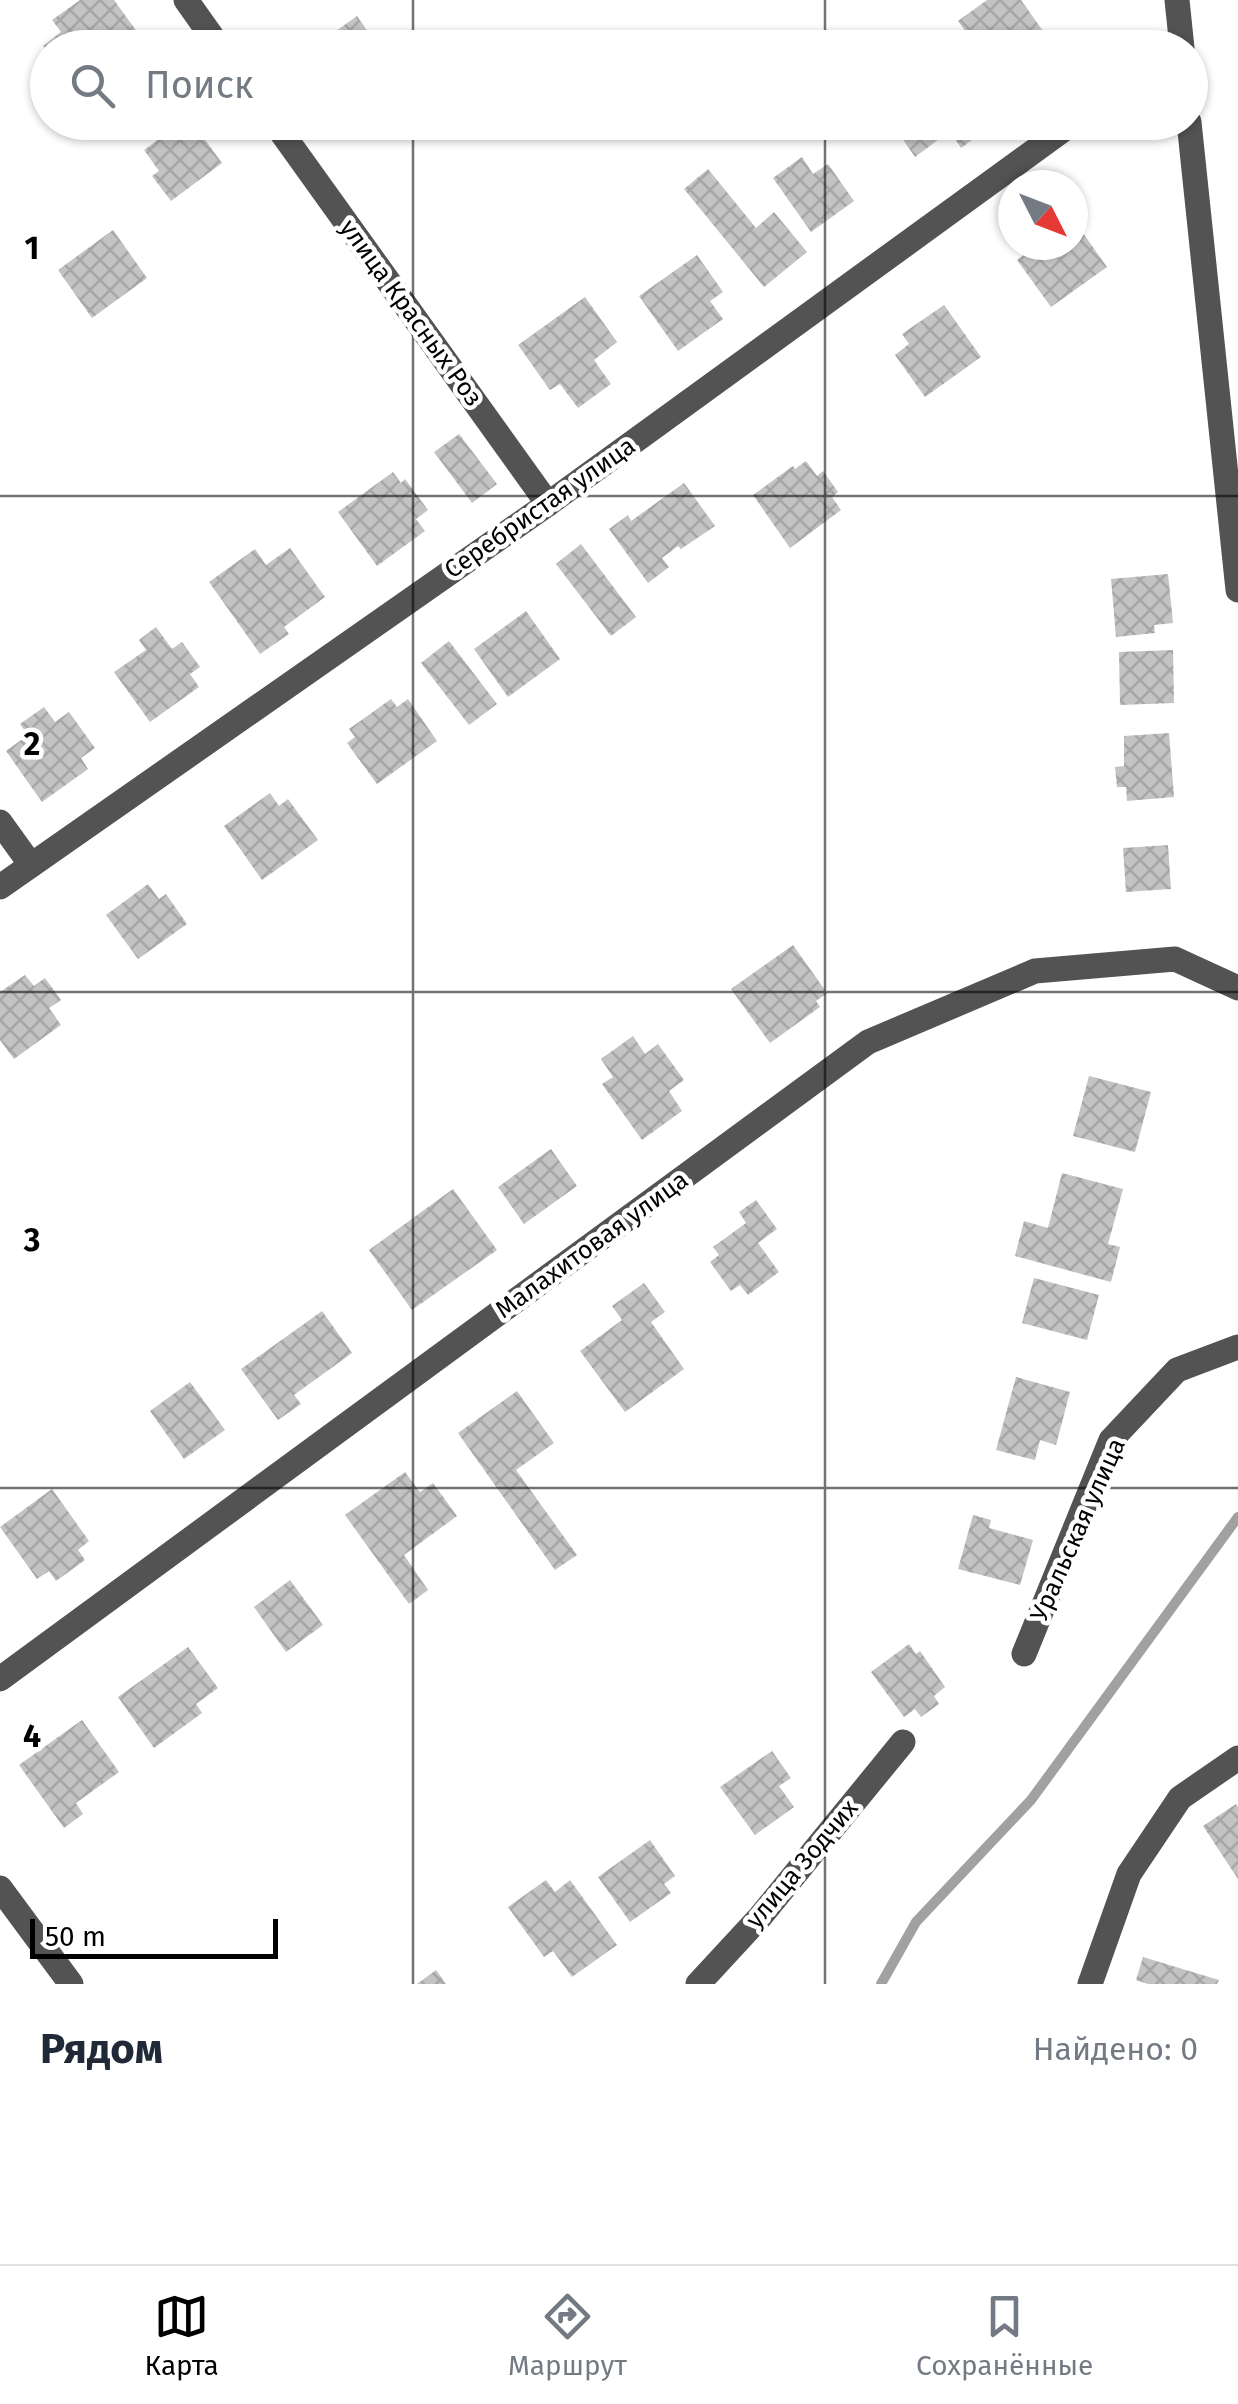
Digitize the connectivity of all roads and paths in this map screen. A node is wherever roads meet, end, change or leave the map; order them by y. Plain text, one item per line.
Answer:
1 (186, 0) edge
2 (1177, 0) edge
3 (207, 30) edge
4 (1179, 30) edge
5 (287, 140) edge
6 (1049, 140) edge
7 (1191, 140) edge
8 (548, 504) junction
9 (1234, 509) edge
10 (1238, 590) edge
11 (0, 822) edge
12 (31, 864) junction
13 (0, 887) edge
14 (1238, 988) edge
15 (1238, 1348) edge
16 (1024, 1654) dead end
17 (0, 1679) edge
18 (903, 1742) dead end
19 (1238, 1758) edge
20 (0, 1888) edge
21 (71, 1984) edge
22 (698, 1984) edge
23 (1090, 1984) edge

1 - 3 street
2 - 4 street
5 - 8 street, улица Красных Роз
6 - 8 street, Серебристая улица
7 - 9 street
8 - 12 street, Серебристая улица
9 - 10 street
11 - 12 street
12 - 13 street, Серебристая улица
14 - 17 street, Малахитовая улица
15 - 16 street, Уральская улица
18 - 22 street, улица Зодчих
19 - 23 street
20 - 21 street

